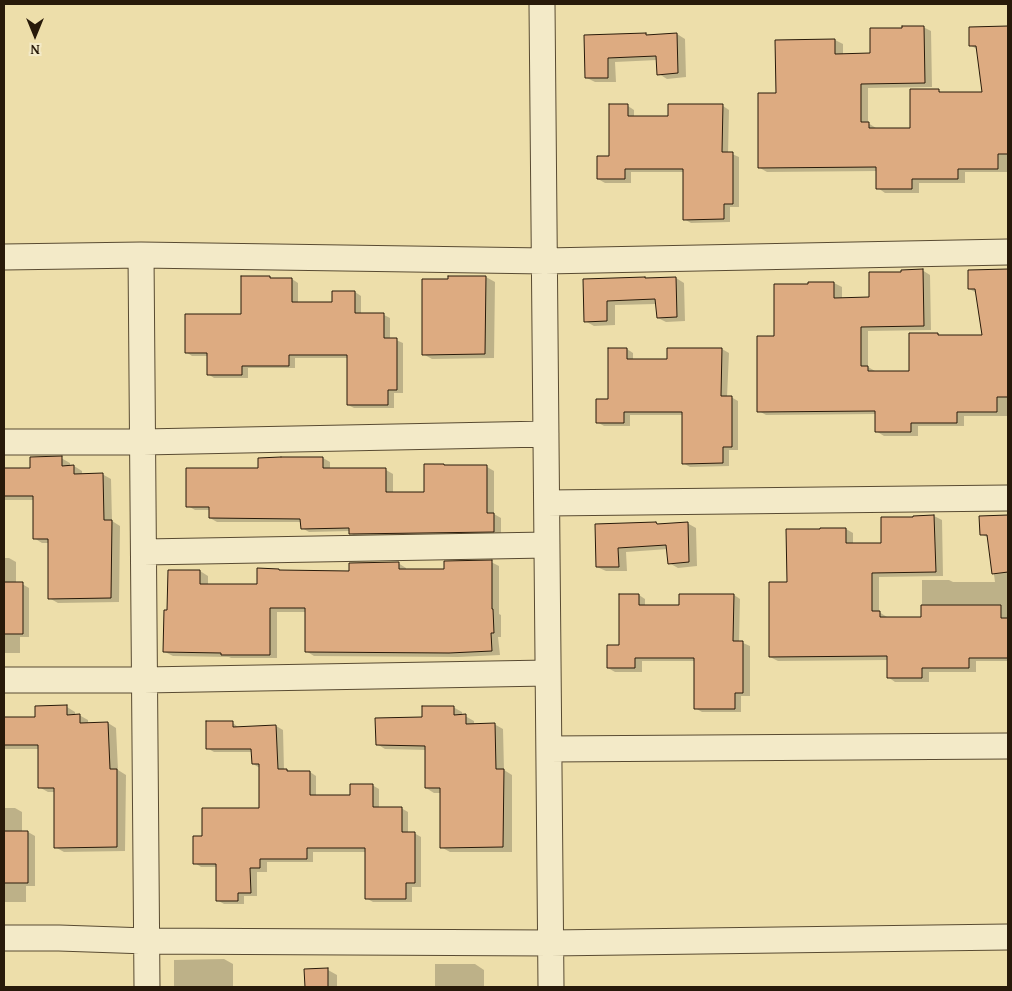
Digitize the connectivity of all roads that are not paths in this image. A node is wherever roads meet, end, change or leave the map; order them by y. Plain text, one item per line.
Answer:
1 (542, 4) edge
2 (1008, 252) edge
3 (141, 255) junction
4 (4, 257) edge
5 (544, 261) junction
6 (546, 434) junction
7 (4, 442) edge
8 (143, 442) junction
9 (1008, 498) edge
10 (547, 503) junction
11 (547, 545) junction
12 (144, 552) junction
13 (548, 673) junction
14 (4, 680) edge
15 (144, 680) junction
16 (1008, 746) edge
17 (549, 749) junction
18 (1008, 937) edge
19 (4, 938) edge
20 (147, 940) junction
21 (550, 943) junction
22 (147, 987) edge
23 (551, 987) edge

1 - 5 street
2 - 5 street
3 - 4 street
3 - 5 street
3 - 8 street
5 - 6 street
6 - 8 street
6 - 10 street
7 - 8 street
8 - 12 street
9 - 10 street
10 - 11 street
11 - 12 street
11 - 13 street
12 - 15 street
13 - 15 street
13 - 17 street
14 - 15 street
15 - 20 street
16 - 17 street
17 - 21 street
18 - 21 street
19 - 20 street
20 - 21 street
20 - 22 street
21 - 23 street

